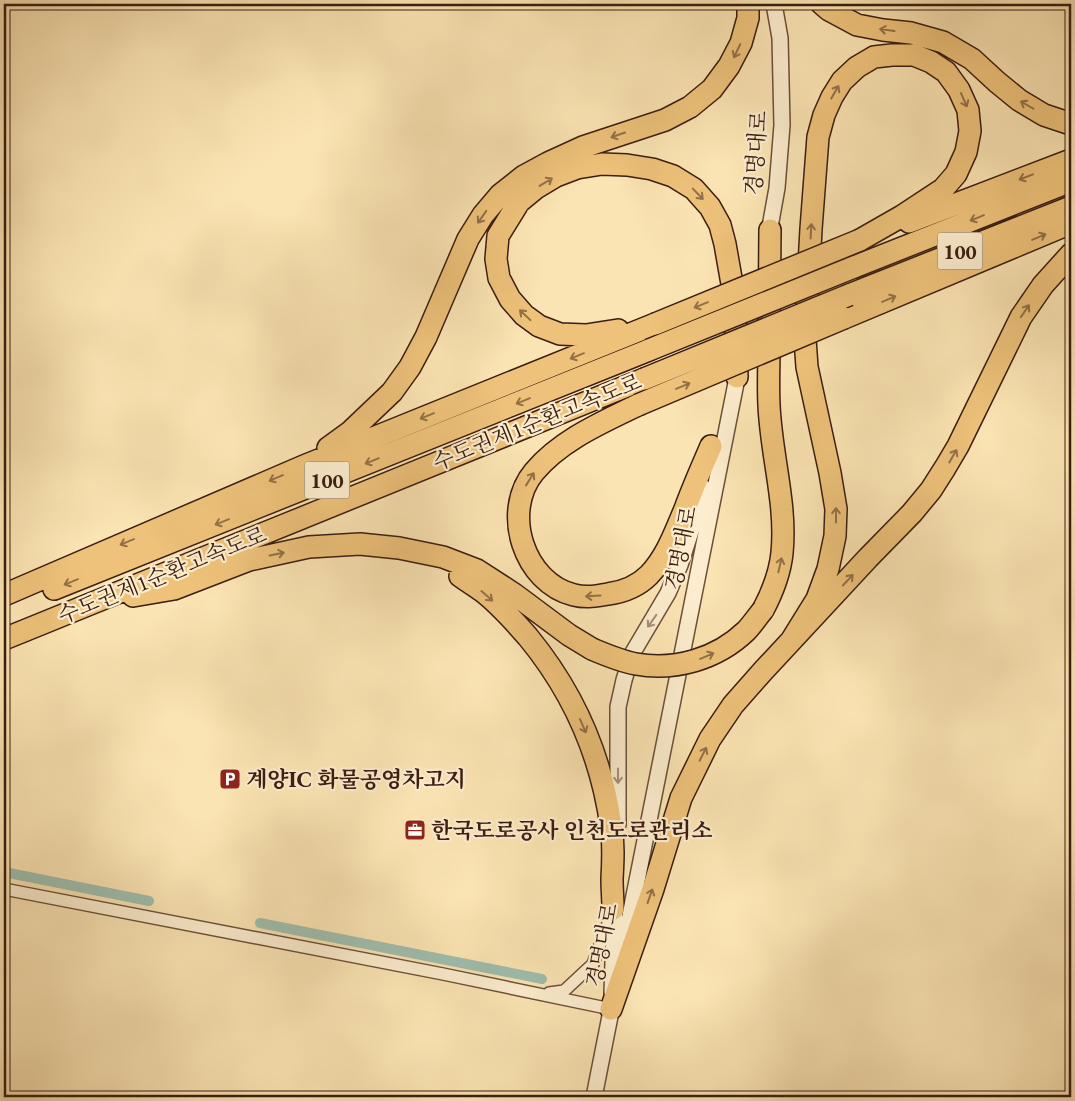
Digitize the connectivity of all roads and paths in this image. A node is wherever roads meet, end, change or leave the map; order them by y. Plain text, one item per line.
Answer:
1 (748, 4) edge
2 (774, 4) edge
3 (822, 4) edge
4 (1071, 124) edge
5 (1071, 160) edge
6 (1071, 181) edge
7 (1071, 207) edge
8 (1071, 223) edge
9 (770, 230) junction
10 (860, 240) junction
11 (1071, 254) edge
12 (655, 324) junction
13 (737, 378) junction
14 (711, 446) junction
15 (304, 466) junction
16 (399, 548) junction
17 (4, 596) edge
18 (96, 602) junction
19 (4, 609) edge
20 (4, 639) edge
21 (791, 641) junction
22 (4, 889) edge
23 (613, 909) junction
24 (541, 995) junction
25 (611, 1009) junction
26 (594, 1097) edge

1 -> 15 highway
2 - 9 street, 경명대로
4 -> 3 highway
5 -> 10 highway
6 -> 19 highway, 수도권제1순환고속도로 / 100, bridge
7 - 18 highway, 수도권제1순환고속도로 / 100, bridge
14 -> 8 highway, bridge
9 - 13 street, 경명대로
16 -> 9 highway, bridge
10 -> 12 highway, bridge
21 -> 10 highway
21 -> 11 highway
12 -> 13 highway
12 -> 15 highway
13 - 14 street
13 - 25 street, 경명대로
14 -> 23 street
15 -> 17 highway
18 -> 16 highway
16 -> 23 highway
18 - 20 highway, 수도권제1순환고속도로 / 100
25 -> 21 highway
22 - 24 street
23 - 24 street
23 - 25 street
24 - 25 street
25 - 26 street, 경명대로

